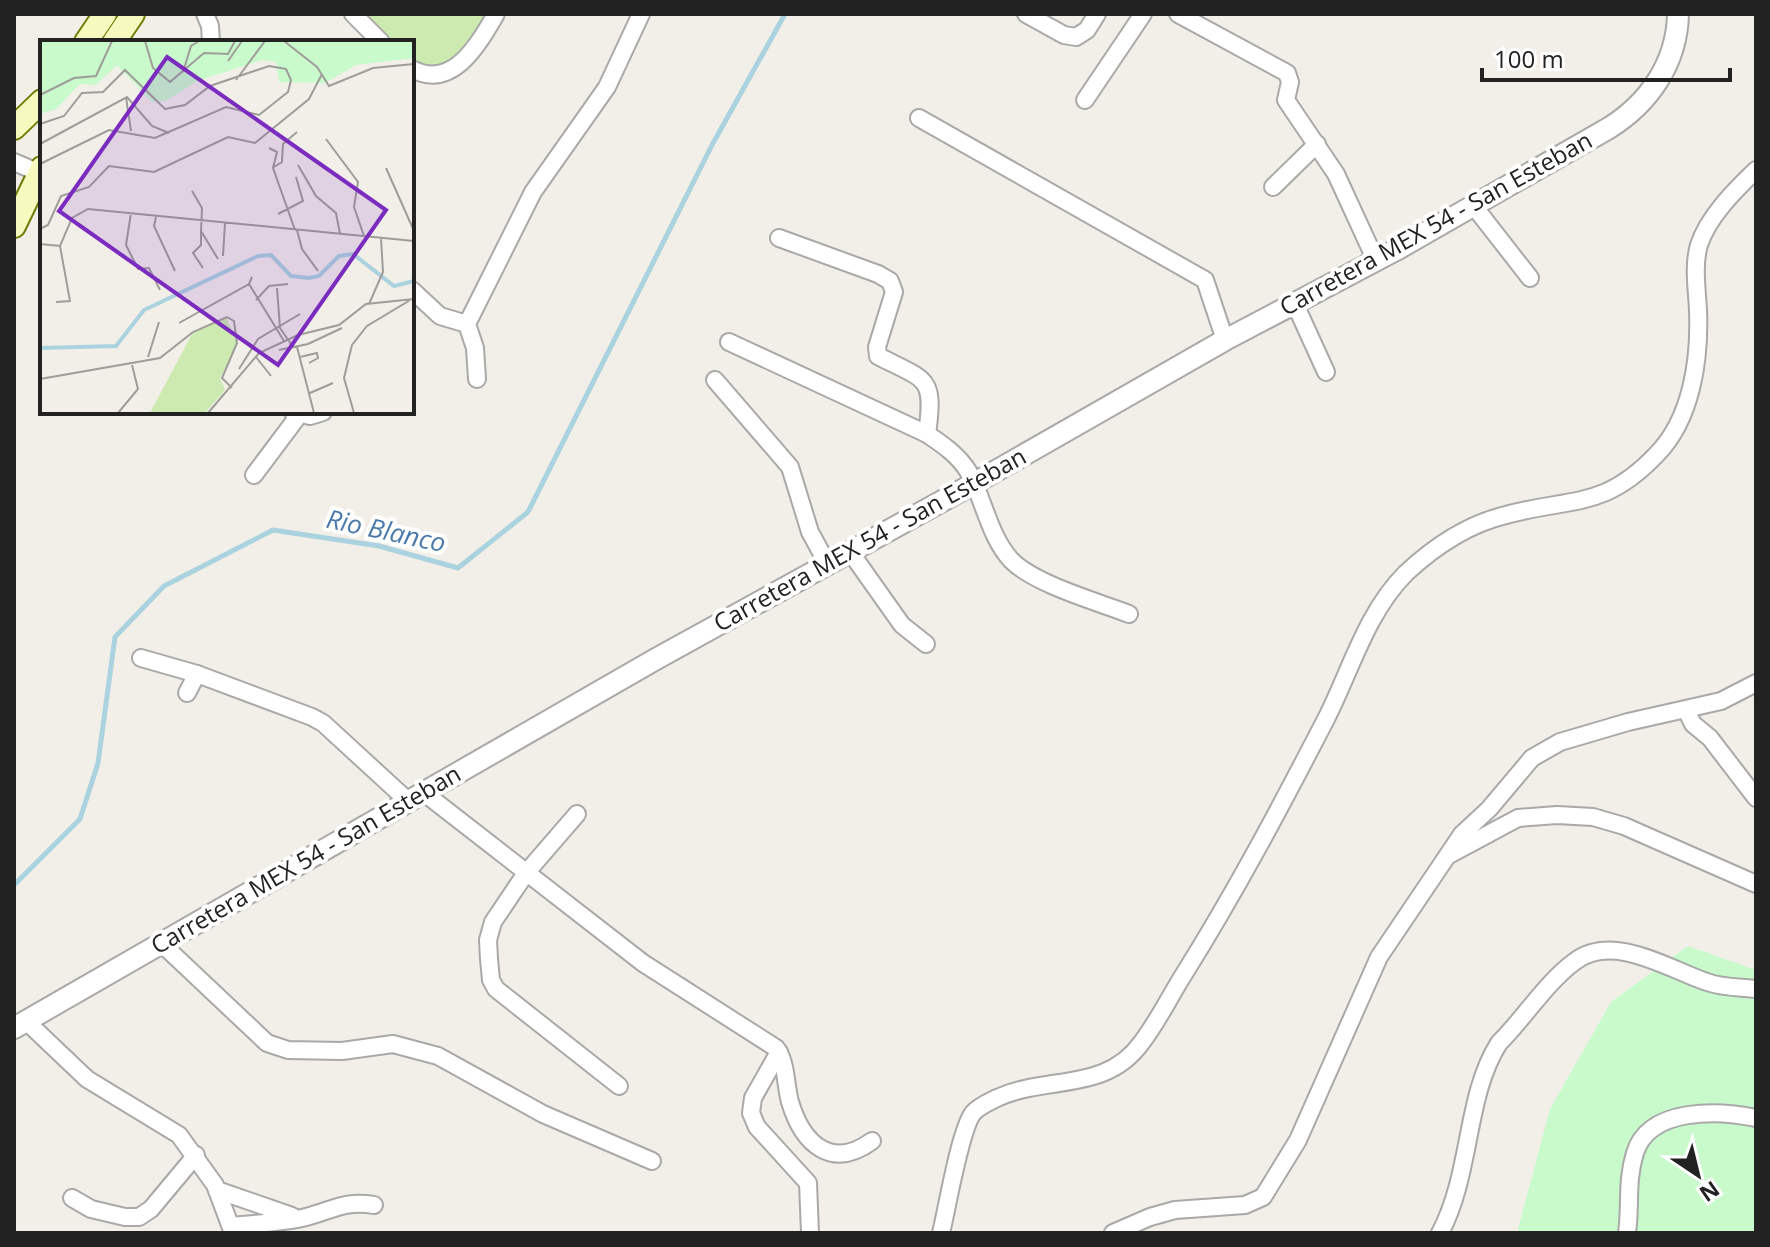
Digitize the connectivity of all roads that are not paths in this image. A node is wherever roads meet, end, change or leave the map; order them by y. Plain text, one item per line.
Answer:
1 (105, 14) edge
2 (133, 14) edge
3 (205, 14) edge
4 (353, 14) edge
5 (496, 14) edge
6 (641, 14) edge
7 (1026, 14) edge
8 (1097, 14) edge
9 (1143, 14) edge
10 (1178, 14) edge
11 (1678, 14) edge
12 (87, 40) edge
13 (115, 40) edge
14 (211, 40) edge
15 (379, 40) edge
16 (414, 70) edge
17 (1085, 100) dead end
18 (40, 103) edge
19 (919, 118) dead end
20 (14, 128) edge
21 (1317, 144) junction
22 (14, 162) edge
23 (1756, 170) edge
24 (40, 172) edge
25 (40, 174) edge
26 (1273, 187) dead end
27 (1473, 205) junction
28 (14, 226) edge
29 (779, 238) dead end
30 (1376, 261) junction
31 (1530, 278) dead end
32 (414, 292) edge
33 (1295, 304) junction
34 (467, 324) junction
35 (1225, 340) junction
36 (729, 342) dead end
37 (1326, 372) dead end
38 (477, 379) dead end
39 (715, 380) dead end
40 (296, 414) edge
41 (316, 414) edge
42 (927, 434) junction
43 (254, 475) dead end
44 (973, 484) junction
45 (851, 553) junction
46 (828, 565) junction
47 (1129, 614) dead end
48 (926, 644) dead end
49 (141, 658) dead end
50 (197, 674) junction
51 (1756, 683) edge
52 (187, 693) dead end
53 (1686, 710) junction
54 (415, 797) junction
55 (1756, 798) edge
56 (577, 814) dead end
57 (1447, 856) junction
58 (526, 873) junction
59 (1756, 884) edge
60 (161, 943) junction
61 (1756, 989) edge
62 (20, 1025) edge
63 (779, 1052) junction
64 (619, 1086) dead end
65 (1756, 1118) edge
66 (872, 1141) dead end
67 (196, 1155) junction
68 (652, 1161) dead end
69 (217, 1190) junction
70 (72, 1198) dead end
71 (374, 1205) dead end
72 (297, 1218) junction
73 (1630, 1229) edge
74 (232, 1230) edge
75 (810, 1233) edge
76 (941, 1233) edge
77 (1113, 1233) edge
78 (1440, 1233) edge

1 - 12 main road
2 - 13 main road
3 - 14 street
4 - 15 street
5 - 16 street
6 - 34 street
7 - 8 street
9 - 17 street
10 - 21 street
11 - 27 street, Carretera MEX 54 - San Esteban
18 - 20 main road
19 - 35 street
21 - 26 street
21 - 30 street
22 - 24 street
23 - 76 street
25 - 28 main road
27 - 30 street, Carretera MEX 54 - San Esteban
27 - 31 street
29 - 42 street
30 - 33 street, Carretera MEX 54 - San Esteban
32 - 34 street
33 - 35 street, Carretera MEX 54 - San Esteban
33 - 37 street
34 - 38 street
35 - 44 street, Carretera MEX 54 - San Esteban
36 - 42 street
39 - 46 street
40 - 41 street
40 - 43 street
42 - 44 street
44 - 45 street, Carretera MEX 54 - San Esteban
44 - 47 street
45 - 46 street, Carretera MEX 54 - San Esteban
45 - 48 street
46 - 54 street, Carretera MEX 54 - San Esteban
49 - 50 street
50 - 52 street
50 - 54 street
51 - 53 street
53 - 55 street
53 - 57 street
54 - 58 street
54 - 60 street, Carretera MEX 54 - San Esteban
56 - 58 street
57 - 59 street
57 - 77 street
58 - 63 street
58 - 64 street
60 - 62 street, Carretera MEX 54 - San Esteban
60 - 68 street
61 - 78 street
62 - 67 street
63 - 66 street
63 - 75 street
65 - 73 street
67 - 69 street
67 - 70 street
69 - 72 street
69 - 74 street
71 - 72 street
72 - 74 street

